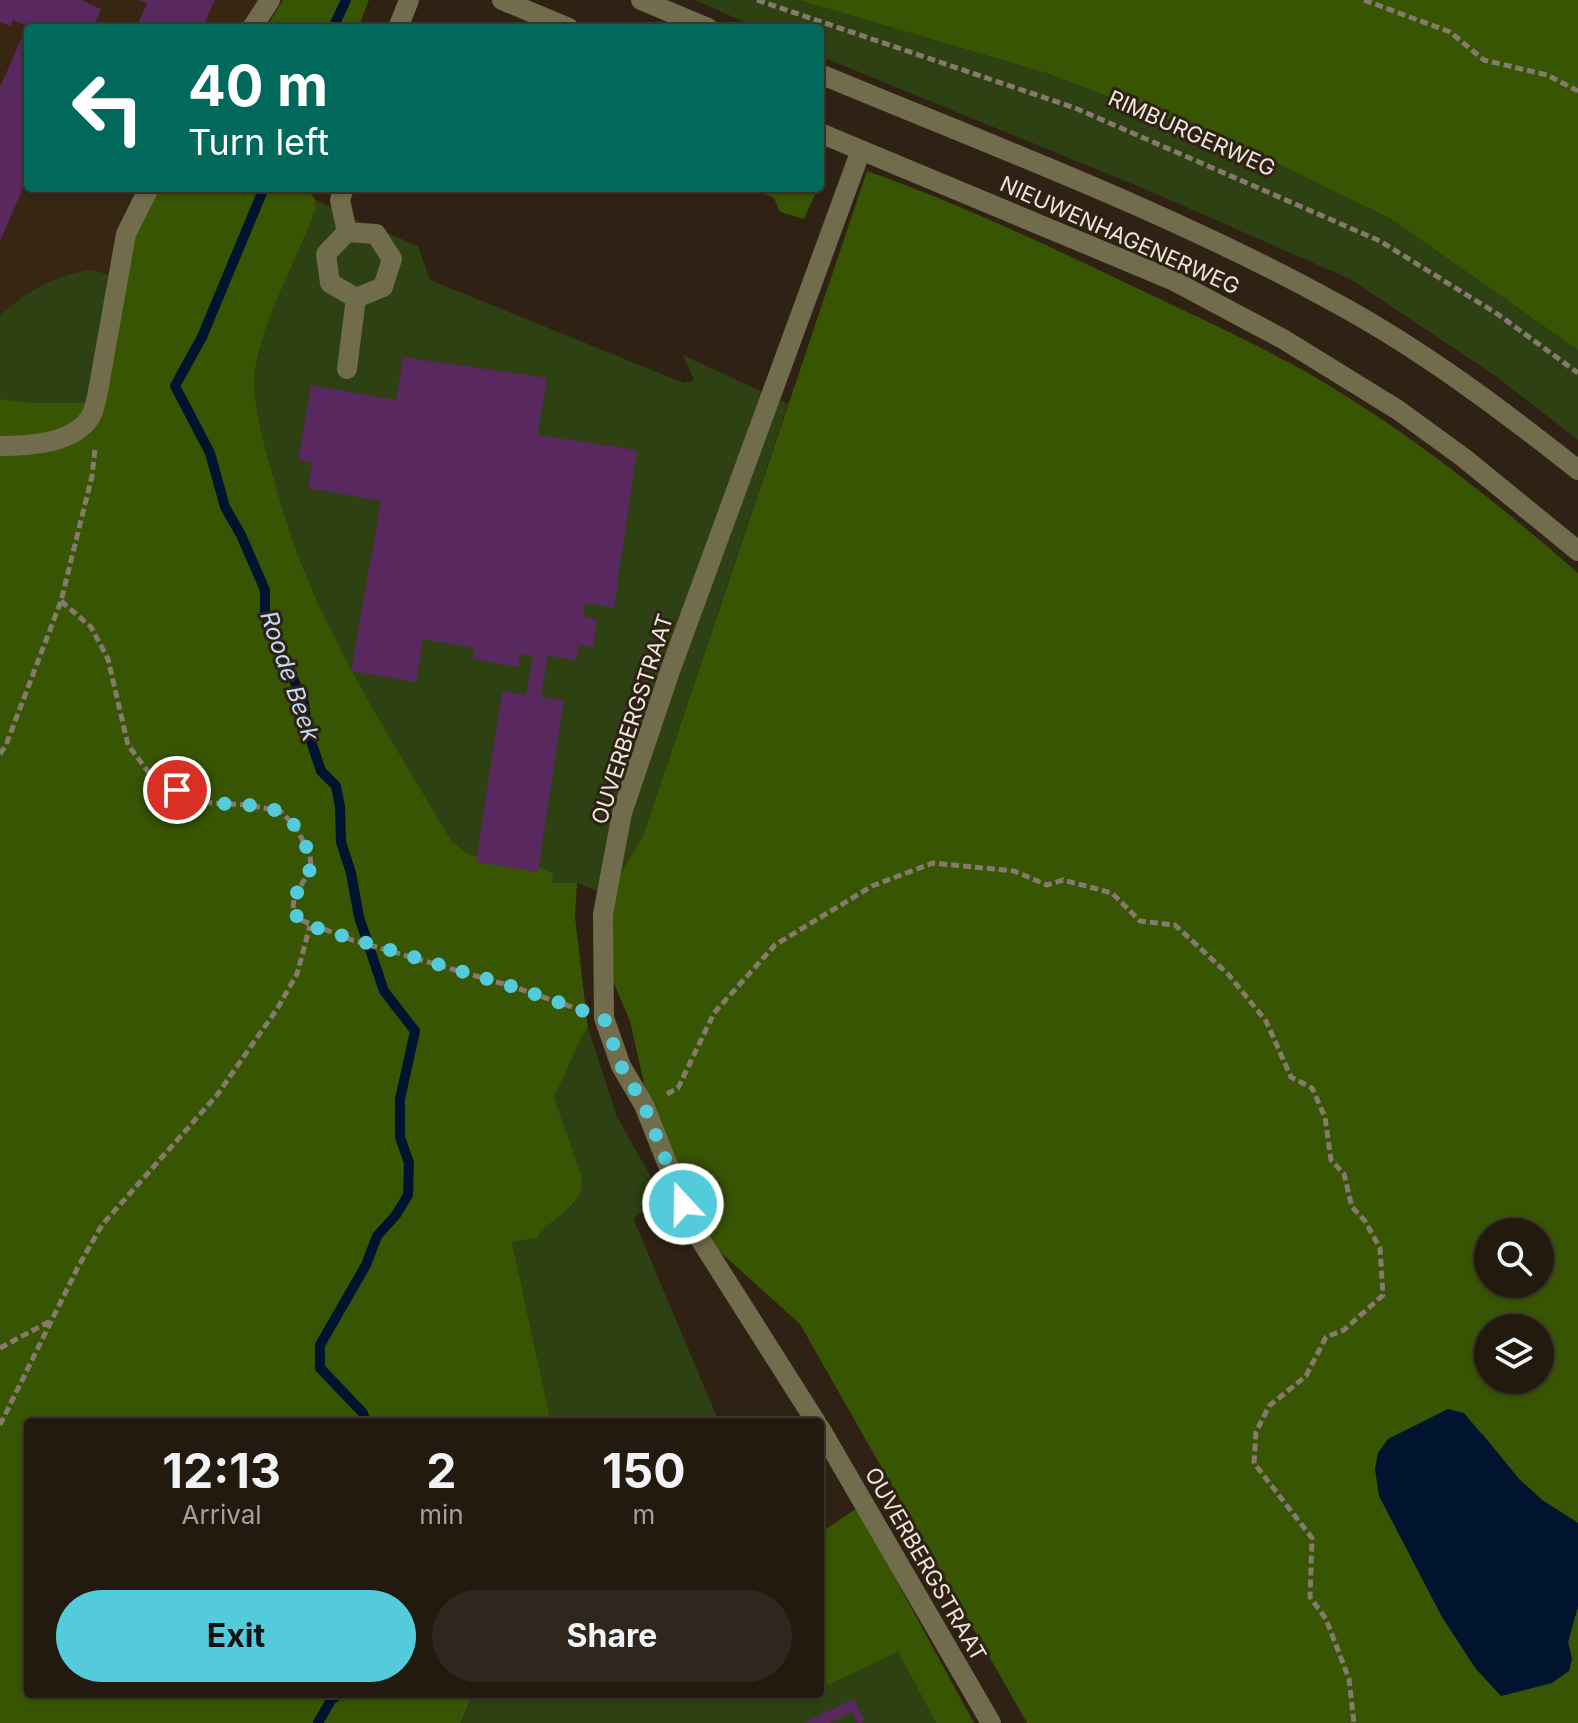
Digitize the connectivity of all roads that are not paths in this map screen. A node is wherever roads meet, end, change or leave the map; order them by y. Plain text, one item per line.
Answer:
1 (270, 0) edge
2 (409, 0) edge
3 (502, 0) edge
4 (641, 0) edge
5 (255, 24) edge
6 (400, 24) edge
7 (559, 24) edge
8 (698, 24) edge
9 (824, 76) edge
10 (824, 135) edge
11 (861, 150) junction
12 (147, 192) edge
13 (343, 192) edge
14 (347, 232) junction
15 (356, 298) junction
16 (347, 369) dead end
17 (0, 446) edge
18 (1578, 470) edge
19 (1578, 551) edge
20 (813, 1418) edge
21 (824, 1435) edge
22 (991, 1723) edge

1 - 5 street
2 - 6 street
3 - 7 street
4 - 8 street
9 - 18 street
10 - 11 street, NIEUWENHAGENERWEG
11 - 19 street, NIEUWENHAGENERWEG
11 - 20 street, OUVERBERGSTRAAT
12 - 17 street
13 - 14 street
14 - 15 street
14 - 15 street
15 - 16 street
21 - 22 street, OUVERBERGSTRAAT

